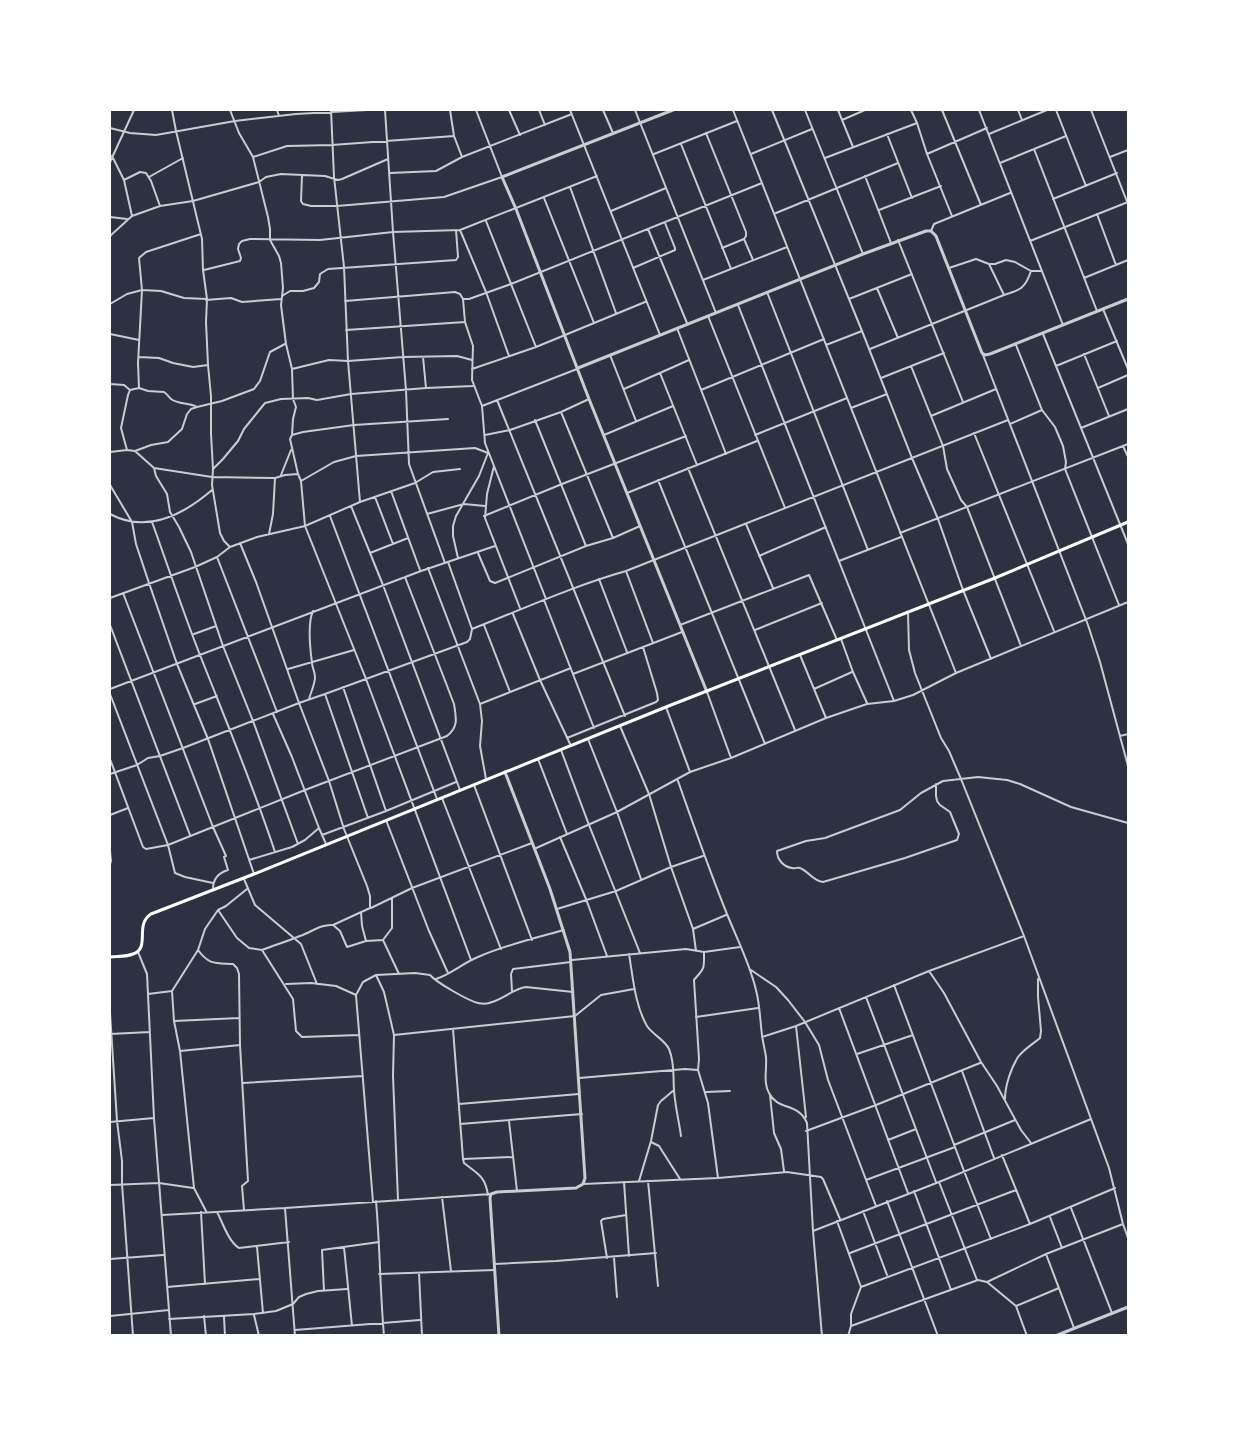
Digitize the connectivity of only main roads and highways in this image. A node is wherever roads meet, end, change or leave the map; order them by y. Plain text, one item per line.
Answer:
1 (1128, 522) edge
2 (110, 957) edge

1 - 2 main road

